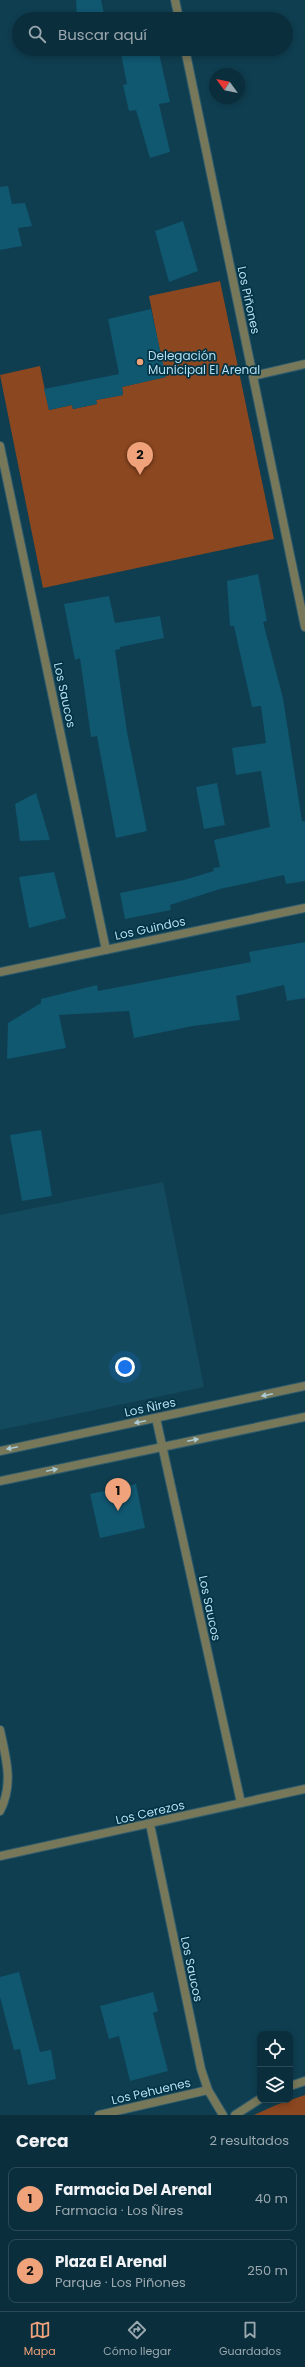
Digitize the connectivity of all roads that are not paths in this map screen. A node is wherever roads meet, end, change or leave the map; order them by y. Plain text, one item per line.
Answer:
1 (175, 0) edge
2 (178, 12) edge
3 (186, 56) edge
4 (305, 364) edge
5 (253, 376) junction
6 (0, 446) edge
7 (2, 461) edge
8 (305, 627) edge
9 (305, 908) edge
10 (106, 950) junction
11 (0, 972) edge
12 (305, 1386) edge
13 (305, 1417) edge
14 (156, 1418) junction
15 (162, 1447) junction
16 (0, 1450) edge
17 (0, 1481) edge
18 (0, 1730) edge
19 (305, 1789) edge
20 (241, 1803) junction
21 (0, 1811) edge
22 (150, 1824) junction
23 (0, 1856) edge
24 (305, 2081) edge
25 (293, 2085) edge
26 (208, 2090) junction
27 (257, 2101) edge
28 (99, 2115) edge
29 (224, 2115) edge
30 (235, 2115) edge

1 - 2 street
3 - 5 street, Los Piñones
4 - 5 street
5 - 8 street, Los Piñones
6 - 7 street, Los Saucos
7 - 10 street, Los Saucos
9 - 10 street, Los Guindos
10 - 11 street, Los Guindos
12 -> 14 street, Los Ñires
15 -> 13 street
14 - 15 street, Los Saucos
14 -> 16 street, Los Ñires
17 -> 15 street
15 - 20 street, Los Saucos
18 - 21 street
19 - 20 street, Los Cerezos
20 - 22 street, Los Cerezos
22 - 23 street, Los Cerezos
22 - 26 street, Los Saucos
24 - 25 street
26 - 28 street, Los Pehuenes
26 - 29 street, Los Saucos
27 - 30 street

